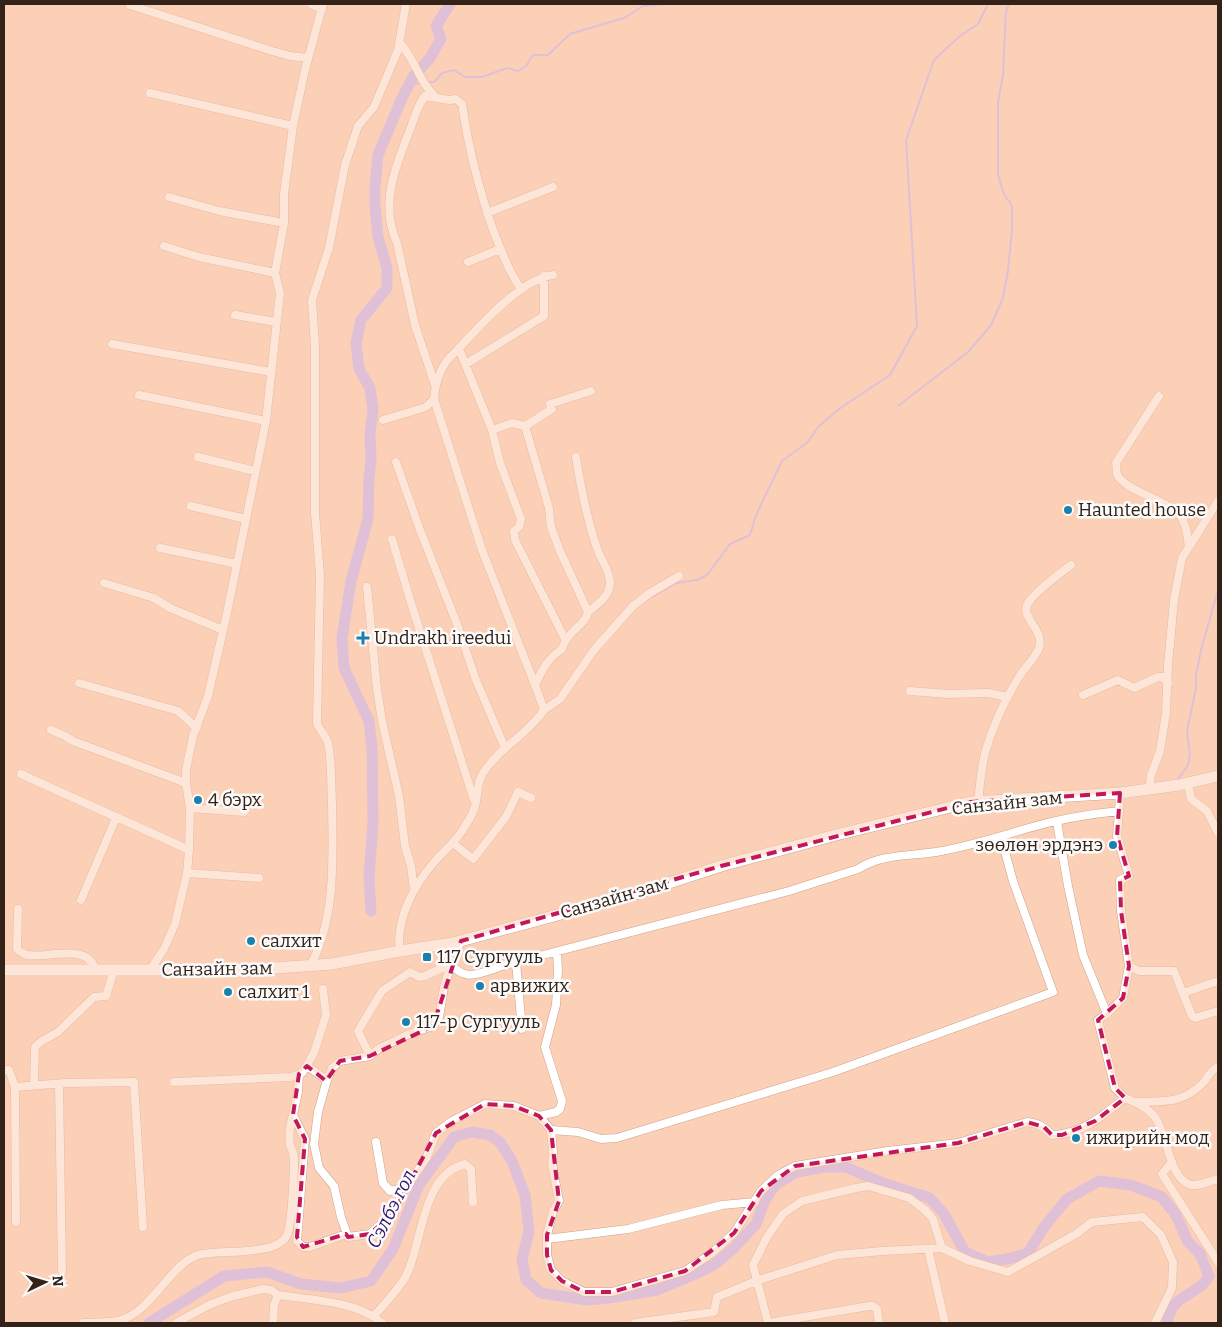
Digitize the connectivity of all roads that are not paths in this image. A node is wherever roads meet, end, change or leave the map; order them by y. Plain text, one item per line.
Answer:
1 (311, 4) edge
2 (406, 4) edge
3 (130, 5) edge
4 (322, 6) edge
5 (400, 43) junction
6 (308, 58) junction
7 (150, 93) dead end
8 (436, 97) junction
9 (293, 126) junction
10 (553, 187) dead end
11 (168, 197) dead end
12 (487, 213) junction
13 (284, 223) junction
14 (164, 246) dead end
15 (500, 249) junction
16 (468, 262) dead end
17 (276, 273) junction
18 (553, 275) dead end
19 (544, 276) junction
20 (522, 289) junction
21 (235, 315) dead end
22 (276, 322) junction
23 (112, 344) dead end
24 (459, 348) junction
25 (466, 364) junction
26 (271, 372) junction
27 (435, 385) junction
28 (591, 391) dead end
29 (139, 395) dead end
30 (1159, 396) dead end
31 (434, 399) junction
32 (383, 420) dead end
33 (266, 421) junction
34 (525, 426) junction
35 (492, 430) junction
36 (198, 456) dead end
37 (576, 457) dead end
38 (396, 462) dead end
39 (255, 472) junction
40 (1218, 501) edge
41 (191, 506) dead end
42 (246, 519) junction
43 (392, 540) dead end
44 (1189, 547) junction
45 (160, 548) dead end
46 (236, 564) junction
47 (1071, 565) dead end
48 (679, 576) dead end
49 (104, 583) dead end
50 (367, 586) dead end
51 (588, 612) junction
52 (223, 630) junction
53 (565, 639) junction
54 (78, 683) dead end
55 (1168, 683) junction
56 (536, 684) junction
57 (910, 691) dead end
58 (1083, 695) dead end
59 (1008, 697) junction
60 (544, 710) junction
61 (197, 728) junction
62 (51, 730) dead end
63 (505, 748) junction
64 (21, 774) dead end
65 (1218, 776) edge
66 (186, 783) junction
67 (1188, 783) junction
68 (1149, 790) junction
69 (1120, 793) junction
70 (531, 798) dead end
71 (978, 802) junction
72 (476, 804) junction
73 (190, 808) junction
74 (1119, 811) junction
75 (244, 812) dead end
76 (116, 818) junction
77 (1057, 822) junction
78 (1218, 833) edge
79 (1001, 837) junction
80 (453, 842) junction
81 (189, 850) junction
82 (187, 873) junction
83 (259, 878) dead end
84 (414, 890) junction
85 (81, 900) dead end
86 (18, 908) dead end
87 (461, 941) junction
88 (400, 950) junction
89 (557, 952) junction
90 (516, 962) junction
91 (451, 964) junction
92 (310, 966) junction
93 (1128, 966) junction
94 (4, 970) edge
95 (95, 970) junction
96 (114, 970) junction
97 (150, 970) junction
98 (1218, 981) edge
99 (323, 989) dead end
100 (1183, 993) junction
101 (1218, 1012) edge
102 (1108, 1014) junction
103 (522, 1029) dead end
104 (370, 1056) junction
105 (307, 1066) junction
106 (1218, 1067) edge
107 (4, 1070) edge
108 (299, 1074) junction
109 (327, 1080) junction
110 (174, 1082) dead end
111 (59, 1084) junction
112 (34, 1086) junction
113 (15, 1087) junction
114 (1125, 1098) junction
115 (1138, 1102) junction
116 (293, 1115) junction
117 (539, 1116) junction
118 (551, 1130) junction
119 (376, 1142) dead end
120 (1172, 1162) junction
121 (1218, 1180) edge
122 (405, 1188) junction
123 (473, 1202) dead end
124 (755, 1202) junction
125 (16, 1222) dead end
126 (143, 1227) dead end
127 (346, 1234) junction
128 (547, 1240) junction
129 (942, 1248) junction
130 (928, 1249) junction
131 (1218, 1262) edge
132 (62, 1271) dead end
133 (756, 1281) junction
134 (278, 1295) junction
135 (374, 1316) junction
136 (83, 1323) edge
137 (176, 1323) edge
138 (273, 1323) edge
139 (382, 1323) edge
140 (635, 1323) edge
141 (768, 1323) edge
142 (879, 1323) edge
143 (945, 1323) edge
144 (1155, 1323) edge

1 - 4 street
2 - 5 street
3 - 6 street
4 - 6 street
5 - 8 street
5 - 92 street
6 - 9 street
7 - 9 street
8 - 12 street
8 - 27 street
9 - 13 street
10 - 12 street
11 - 13 street
12 - 15 street
13 - 17 street
14 - 17 street
15 - 16 street
15 - 20 street
17 - 22 street
18 - 19 street
19 - 20 street
19 - 25 street
20 - 24 street
21 - 22 street
22 - 26 street
23 - 26 street
24 - 25 street
24 - 27 street
25 - 35 street
26 - 33 street
27 - 31 street
28 - 34 street
29 - 33 street
30 - 44 street
31 - 32 street
31 - 56 street
33 - 39 street
34 - 35 street
34 - 51 street
35 - 53 street
36 - 39 street
37 - 51 street
38 - 63 street
39 - 42 street
40 - 44 street
41 - 42 street
42 - 46 street
43 - 72 street
44 - 55 street
45 - 46 street
46 - 52 street
47 - 59 street
48 - 60 street
49 - 52 street
50 - 84 street
51 - 53 street
52 - 61 street
53 - 56 street
54 - 61 street
55 - 58 street
55 - 68 street
56 - 60 street
57 - 59 street
59 - 71 street
60 - 63 street
61 - 66 street
62 - 66 street
63 - 72 street
64 - 76 street
65 - 67 main road, Санзайн зам
66 - 73 street
67 - 68 main road, Санзайн зам
67 - 78 street
68 - 69 main road, Санзайн зам
69 - 71 main road, Санзайн зам
69 - 74 street
70 - 80 street
71 - 87 main road, Санзайн зам
72 - 80 street
73 - 75 street
73 - 81 street
74 - 77 street
74 - 93 street
76 - 81 street
76 - 85 street
77 - 79 street
77 - 102 street
79 - 89 street
79 - 118 street
80 - 84 street
81 - 82 street
82 - 83 street
82 - 97 street
84 - 88 street
86 - 95 street
87 - 88 main road, Санзайн зам
87 - 91 street
88 - 92 main road, Санзайн зам
89 - 90 street
89 - 117 street
90 - 91 street
90 - 103 street
91 - 104 street
91 - 104 street
92 - 97 main road, Санзайн зам
93 - 100 street
93 - 102 street
94 - 95 main road, Санзайн зам
95 - 96 main road, Санзайн зам
96 - 97 main road, Санзайн зам
96 - 112 street
98 - 100 street
99 - 105 street
100 - 101 street
102 - 114 street
104 - 109 street
105 - 108 street
105 - 109 street
106 - 115 street
107 - 113 street
108 - 110 street
108 - 116 street
109 - 127 street
111 - 112 street
111 - 126 street
111 - 132 street
112 - 113 street
113 - 125 street
114 - 115 street
114 - 124 street
115 - 120 street
116 - 127 street
116 - 136 street
117 - 118 street
117 - 122 street
118 - 128 street
119 - 122 street
120 - 121 street
120 - 131 street
122 - 127 street
123 - 135 street
124 - 128 street
124 - 128 street
129 - 130 street
129 - 133 street
129 - 144 street
130 - 133 street
130 - 143 street
133 - 140 street
133 - 141 street
134 - 135 street
134 - 137 street
134 - 138 street
135 - 139 street
141 - 142 street

